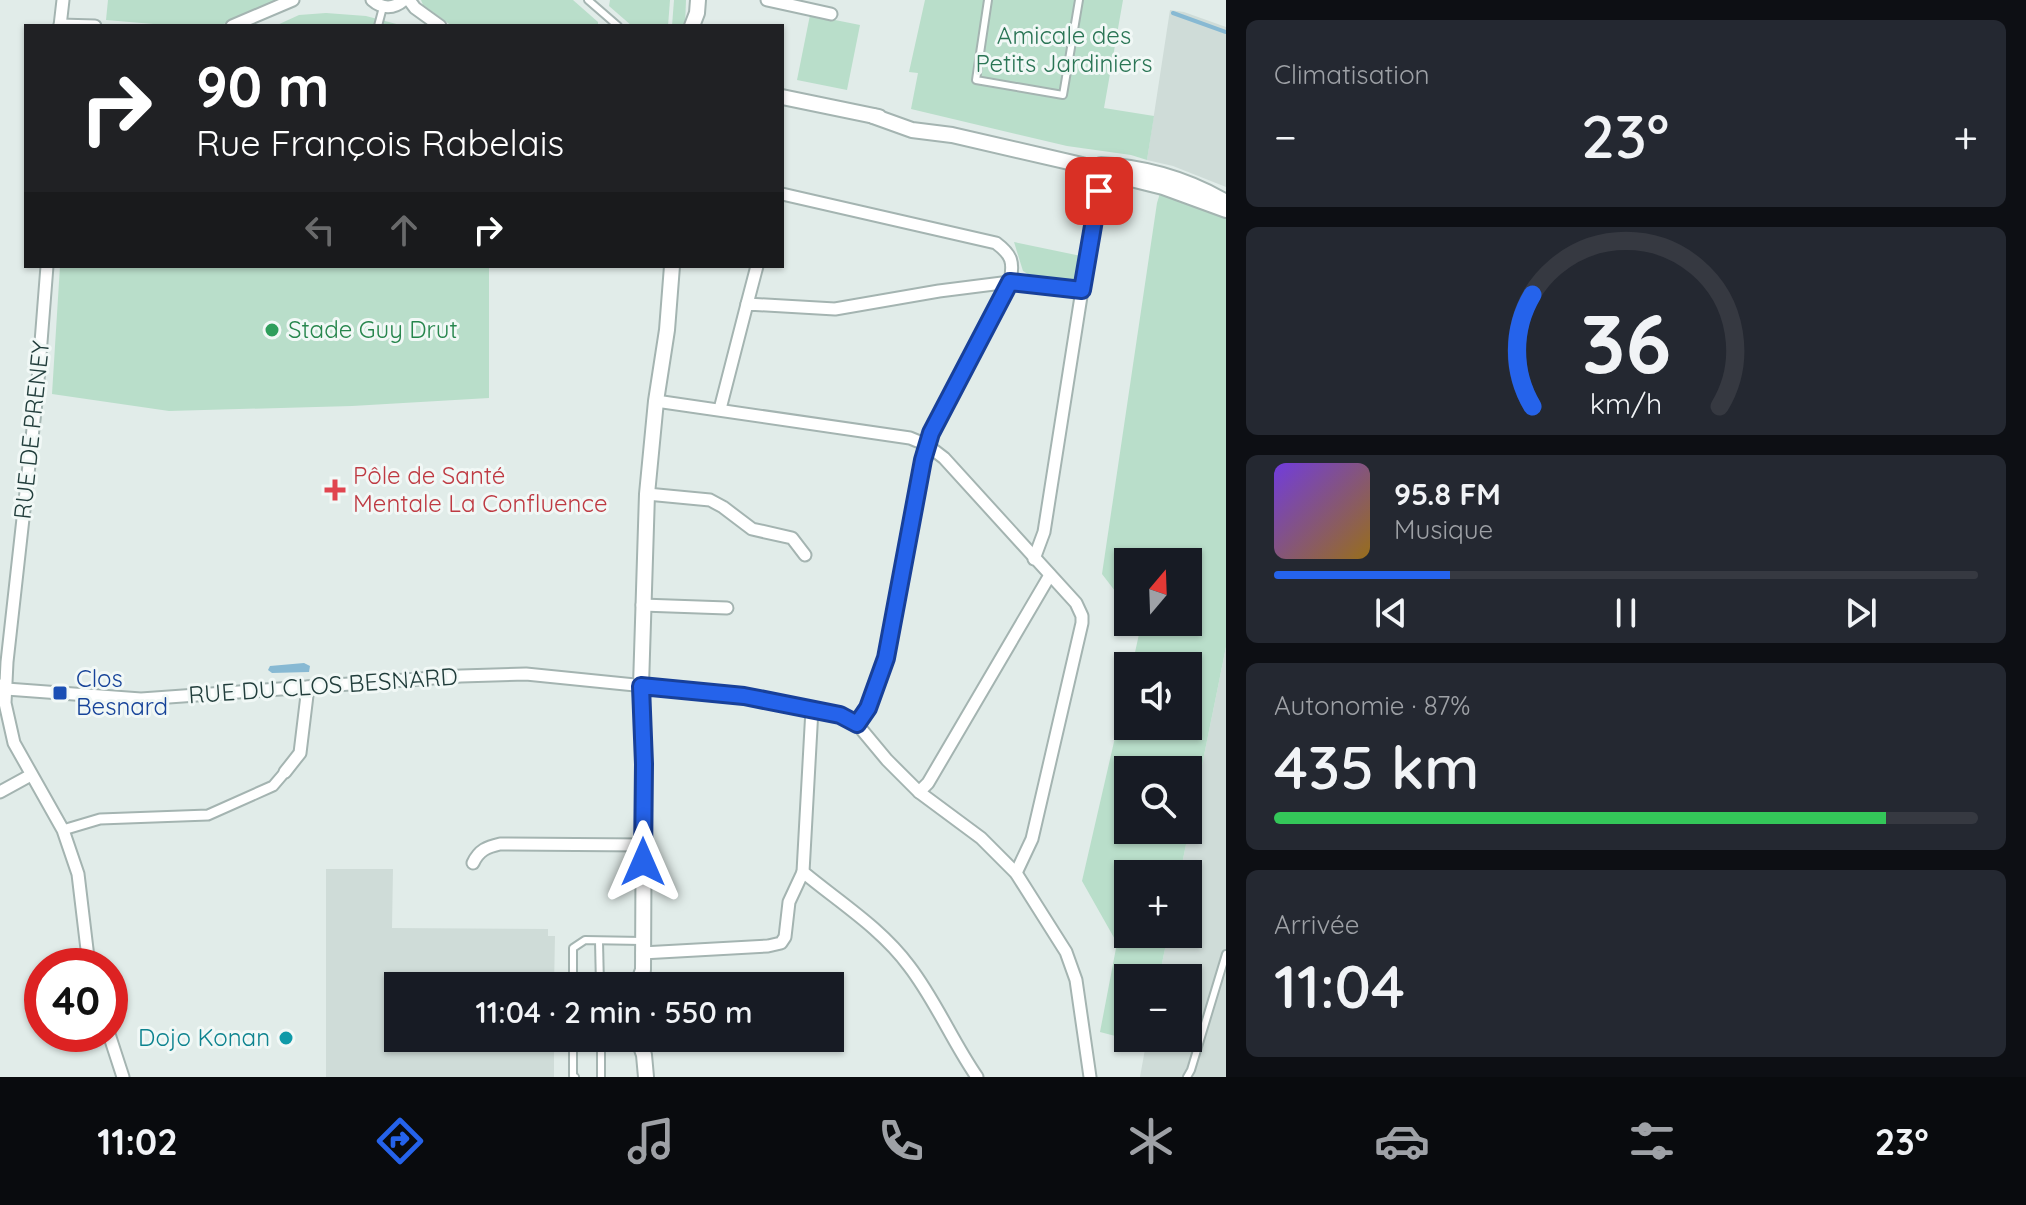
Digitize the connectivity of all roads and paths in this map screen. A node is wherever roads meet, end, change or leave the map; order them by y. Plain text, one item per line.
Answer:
1 (63, 0) edge
2 (293, 0) edge
3 (372, 0) edge
4 (407, 0) edge
5 (588, 0) edge
6 (689, 0) edge
7 (698, 0) edge
8 (767, 0) edge
9 (988, 0) edge
10 (1079, 0) edge
11 (383, 7) junction
12 (831, 14) dead end
13 (60, 24) edge
14 (237, 24) edge
15 (379, 24) edge
16 (437, 24) edge
17 (616, 24) edge
18 (691, 24) edge
19 (693, 24) edge
20 (784, 97) edge
21 (1082, 165) junction
22 (1099, 191) dead end
23 (784, 194) edge
24 (1226, 202) edge
25 (1226, 210) edge
26 (47, 268) edge
27 (672, 268) edge
28 (756, 268) edge
29 (1010, 282) junction
30 (1082, 290) junction
31 (747, 304) junction
32 (656, 401) junction
33 (720, 409) junction
34 (927, 445) junction
35 (647, 494) junction
36 (805, 555) dead end
37 (1034, 559) junction
38 (1050, 575) junction
39 (642, 605) junction
40 (727, 608) dead end
41 (641, 686) junction
42 (3, 687) edge
43 (308, 687) junction
44 (812, 709) junction
45 (857, 724) junction
46 (285, 772) joint
47 (31, 775) junction
48 (0, 792) edge
49 (919, 792) junction
50 (63, 830) junction
51 (644, 845) junction
52 (473, 863) dead end
53 (803, 872) junction
54 (1016, 873) junction
55 (599, 941) junction
56 (642, 947) junction
57 (87, 948) edge
58 (1226, 954) edge
59 (573, 972) edge
60 (600, 972) edge
61 (642, 972) edge
62 (115, 1052) edge
63 (573, 1052) edge
64 (601, 1052) edge
65 (643, 1052) edge
66 (123, 1077) edge
67 (575, 1077) edge
68 (601, 1077) edge
69 (646, 1077) edge
70 (977, 1077) edge
71 (1090, 1077) edge
72 (1187, 1077) edge

1 - 13 street
2 - 14 street
3 - 11 street
4 - 11 street
4 - 16 street
5 - 17 lane
6 - 18 street
7 - 19 street
8 - 12 street
9 - 10 lane
11 - 15 lane
20 - 21 street
21 - 24 street
21 - 25 street
22 - 30 street
23 - 29 street
26 - 42 street, RUE DE PRENEY
27 - 32 street
28 - 31 street
29 - 30 street
29 - 31 street
29 - 34 street
30 - 37 street
31 - 33 street
32 - 33 street
32 - 35 street
33 - 34 street
34 - 37 street
34 - 45 street
35 - 36 street
35 - 39 street
37 - 38 street
38 - 49 street
38 - 54 street
39 - 40 street
39 - 41 street
41 - 43 street, RUE DU CLOS BESNARD
41 - 44 street, RUE DU CLOS BESNARD
41 - 51 street
42 - 43 street, RUE DU CLOS BESNARD
42 - 47 street, RUE DE PRENEY
43 - 46 street
44 - 45 street, RUE DU CLOS BESNARD
44 - 53 street
45 - 49 street
46 - 50 street
47 - 48 street
47 - 50 street, RUE DE PRENEY
49 - 54 street
50 - 57 street, RUE DE PRENEY
51 - 52 street
51 - 56 street
53 - 56 street
53 - 70 street
54 - 71 street
55 - 56 lane
55 - 59 lane
55 - 60 lane
56 - 61 street
58 - 72 lane
62 - 66 street
63 - 67 lane
64 - 68 lane
65 - 69 street

